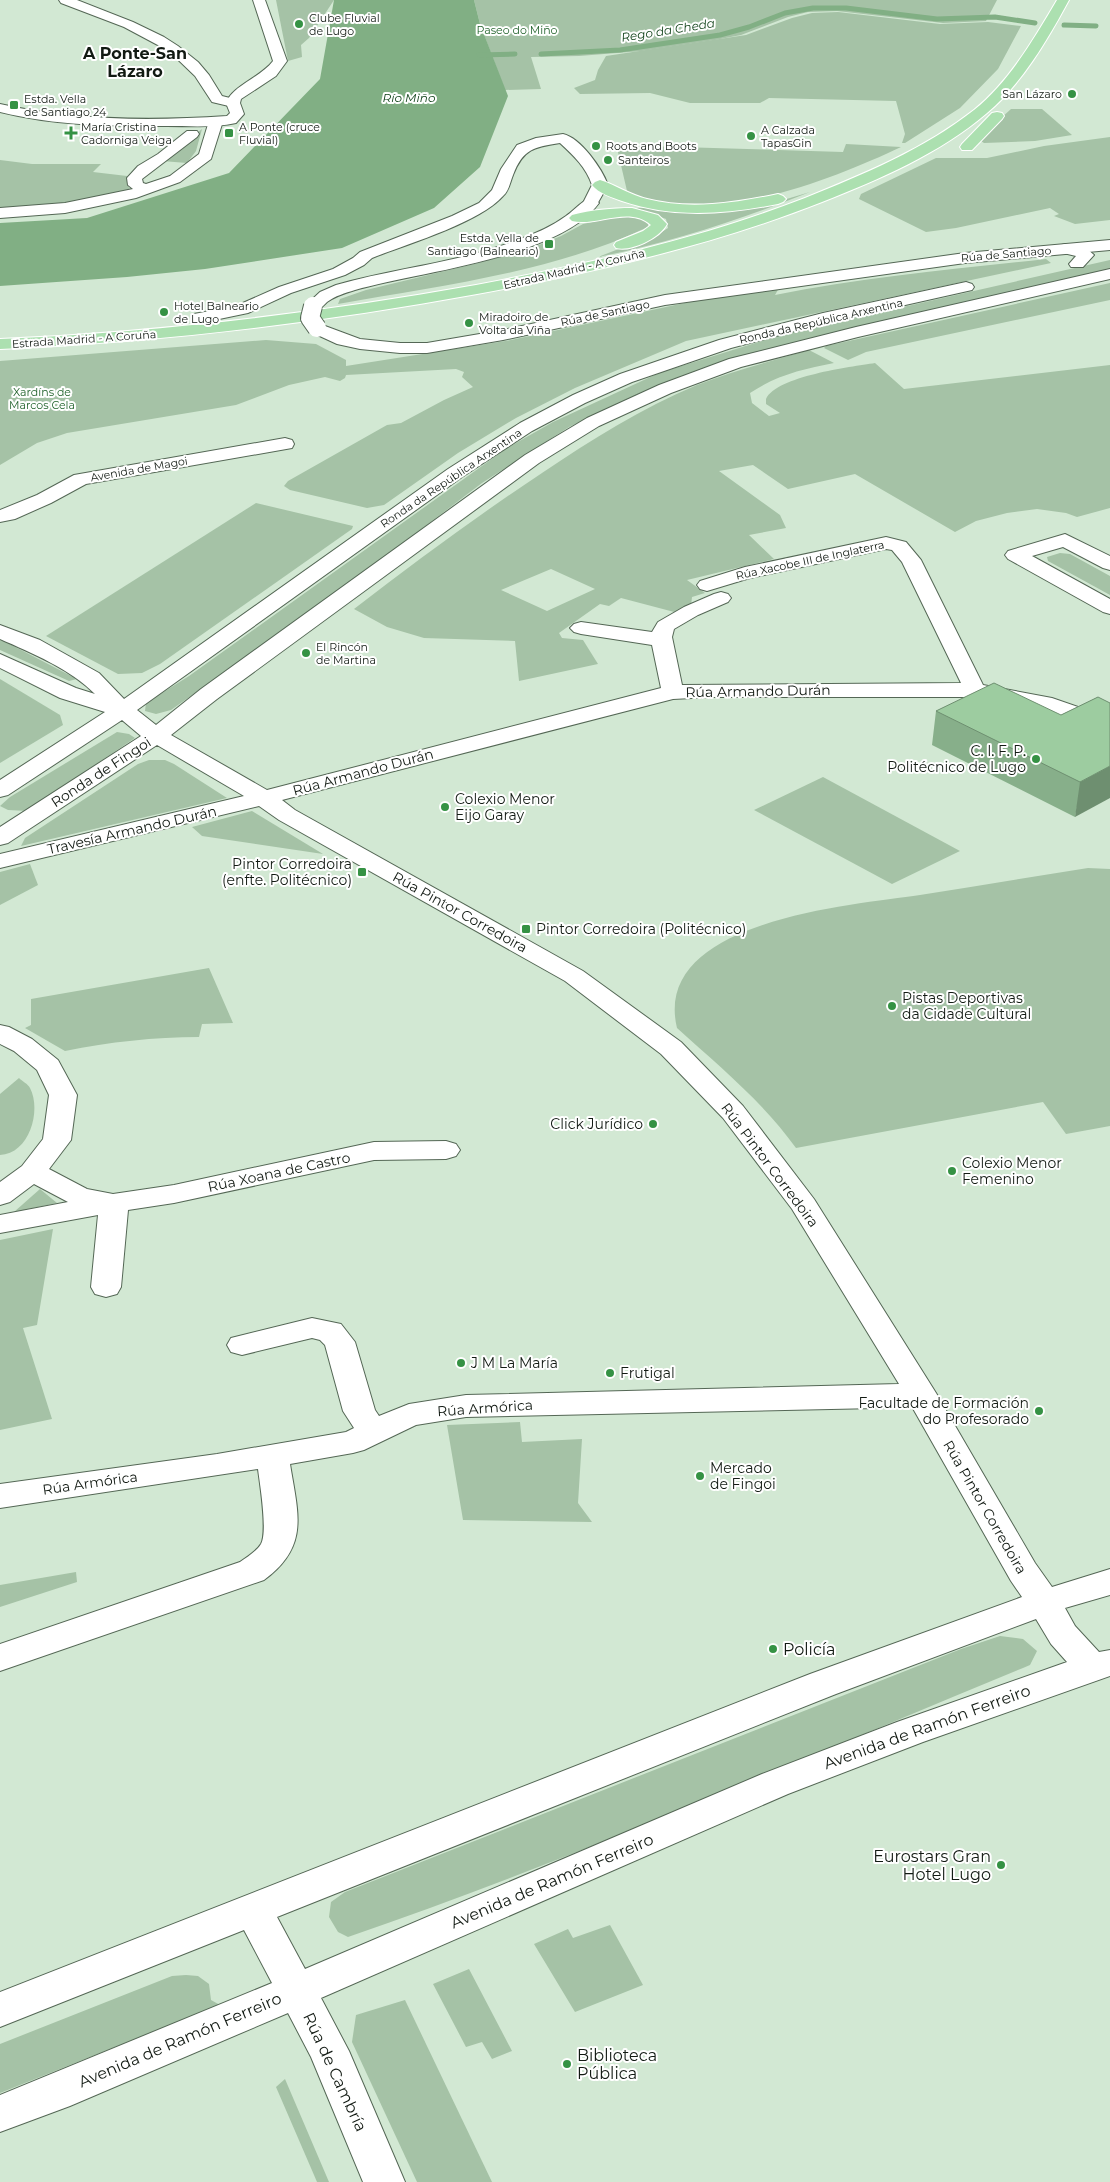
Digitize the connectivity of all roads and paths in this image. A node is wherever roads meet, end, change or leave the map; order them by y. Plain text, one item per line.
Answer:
1 (65, 0) edge
2 (259, 0) edge
3 (1063, 0) edge
4 (1044, 35) junction
5 (1047, 52) dead end
6 (233, 104) junction
7 (0, 108) edge
8 (1006, 108) dead end
9 (224, 121) junction
10 (192, 134) dead end
11 (967, 147) dead end
12 (888, 169) junction
13 (600, 185) junction
14 (146, 190) junction
15 (592, 203) junction
16 (633, 207) junction
17 (0, 212) edge
18 (577, 218) junction
19 (1110, 245) edge
20 (1064, 249) junction
21 (1110, 256) edge
22 (1110, 274) edge
23 (981, 284) dead end
24 (398, 304) junction
25 (200, 318) dead end
26 (321, 330) junction
27 (0, 344) edge
28 (0, 355) edge
29 (285, 444) dead end
30 (0, 516) edge
31 (1110, 564) edge
32 (1110, 608) edge
33 (581, 628) dead end
34 (0, 632) edge
35 (662, 640) junction
36 (0, 660) edge
37 (975, 690) junction
38 (673, 692) junction
39 (123, 710) junction
40 (1110, 726) edge
41 (156, 736) junction
42 (0, 790) edge
43 (263, 798) junction
44 (4, 830) edge
45 (0, 861) edge
46 (0, 1033) edge
47 (446, 1150) dead end
48 (32, 1172) junction
49 (0, 1196) edge
50 (114, 1203) junction
51 (0, 1224) edge
52 (106, 1287) dead end
53 (242, 1345) dead end
54 (920, 1393) junction
55 (373, 1432) junction
56 (272, 1456) junction
57 (0, 1496) edge
58 (1106, 1587) edge
59 (1044, 1602) junction
60 (0, 1658) edge
61 (1101, 1665) edge
62 (254, 1910) junction
63 (296, 1991) junction
64 (0, 2010) edge
65 (0, 2114) edge
66 (384, 2182) edge

1 - 6 street
2 - 6 street
3 - 4 highway, Estrada Madrid - A Coruña
4 - 5 highway
4 - 12 highway, Estrada Madrid - A Coruña
6 - 9 street
7 - 9 street
8 - 11 highway
9 - 14 street
10 - 14 street
12 - 16 highway
12 - 24 highway, Estrada Madrid - A Coruña
13 - 15 street
13 - 16 highway
13 - 25 street
14 - 17 street
15 - 16 highway
15 - 18 street
16 - 18 highway
16 - 24 highway
18 - 26 street, bridge
19 - 20 street, Rúa de Santiago
20 - 21 street, Rúa de Santiago
20 - 26 street, Rúa de Santiago
22 - 41 street, Ronda da República Arxentina
23 - 39 street, Ronda da República Arxentina
24 - 27 highway, Estrada Madrid - A Coruña
26 - 28 highway
29 - 30 street, Avenida de Magoi
31 - 32 street
33 - 35 street
34 - 39 street
35 - 37 street, Rúa Xacobe III de Inglaterra
35 - 38 street
36 - 39 street
37 - 38 street, Rúa Armando Durán
37 - 40 street, Rúa Armando Durán
38 - 43 street, Rúa Armando Durán
39 - 41 street, Ronda de Fingoi
39 - 42 street
41 - 43 street, Rúa Pintor Corredoira
41 - 44 street, Ronda de Fingoi
43 - 45 street, Travesía Armando Durán
43 - 54 street, Rúa Pintor Corredoira
46 - 48 street
47 - 50 street, Rúa Xoana de Castro
48 - 49 street
48 - 50 street, Rúa Xoana de Castro
50 - 51 street, Rúa Xoana de Castro
50 - 52 street
53 - 55 street
54 - 55 street, Rúa Armórica
54 - 59 street, Rúa Pintor Corredoira
55 - 56 street, Rúa Armórica
56 - 57 street, Rúa Armórica
56 - 60 street
58 - 59 street
59 - 61 street, Rúa Pintor Corredoira
59 - 62 street
61 - 63 street, Avenida de Ramón Ferreiro
62 - 63 street, Rúa de Cambría
62 - 64 street
63 - 65 street, Avenida de Ramón Ferreiro
63 - 66 street, Rúa de Cambría

